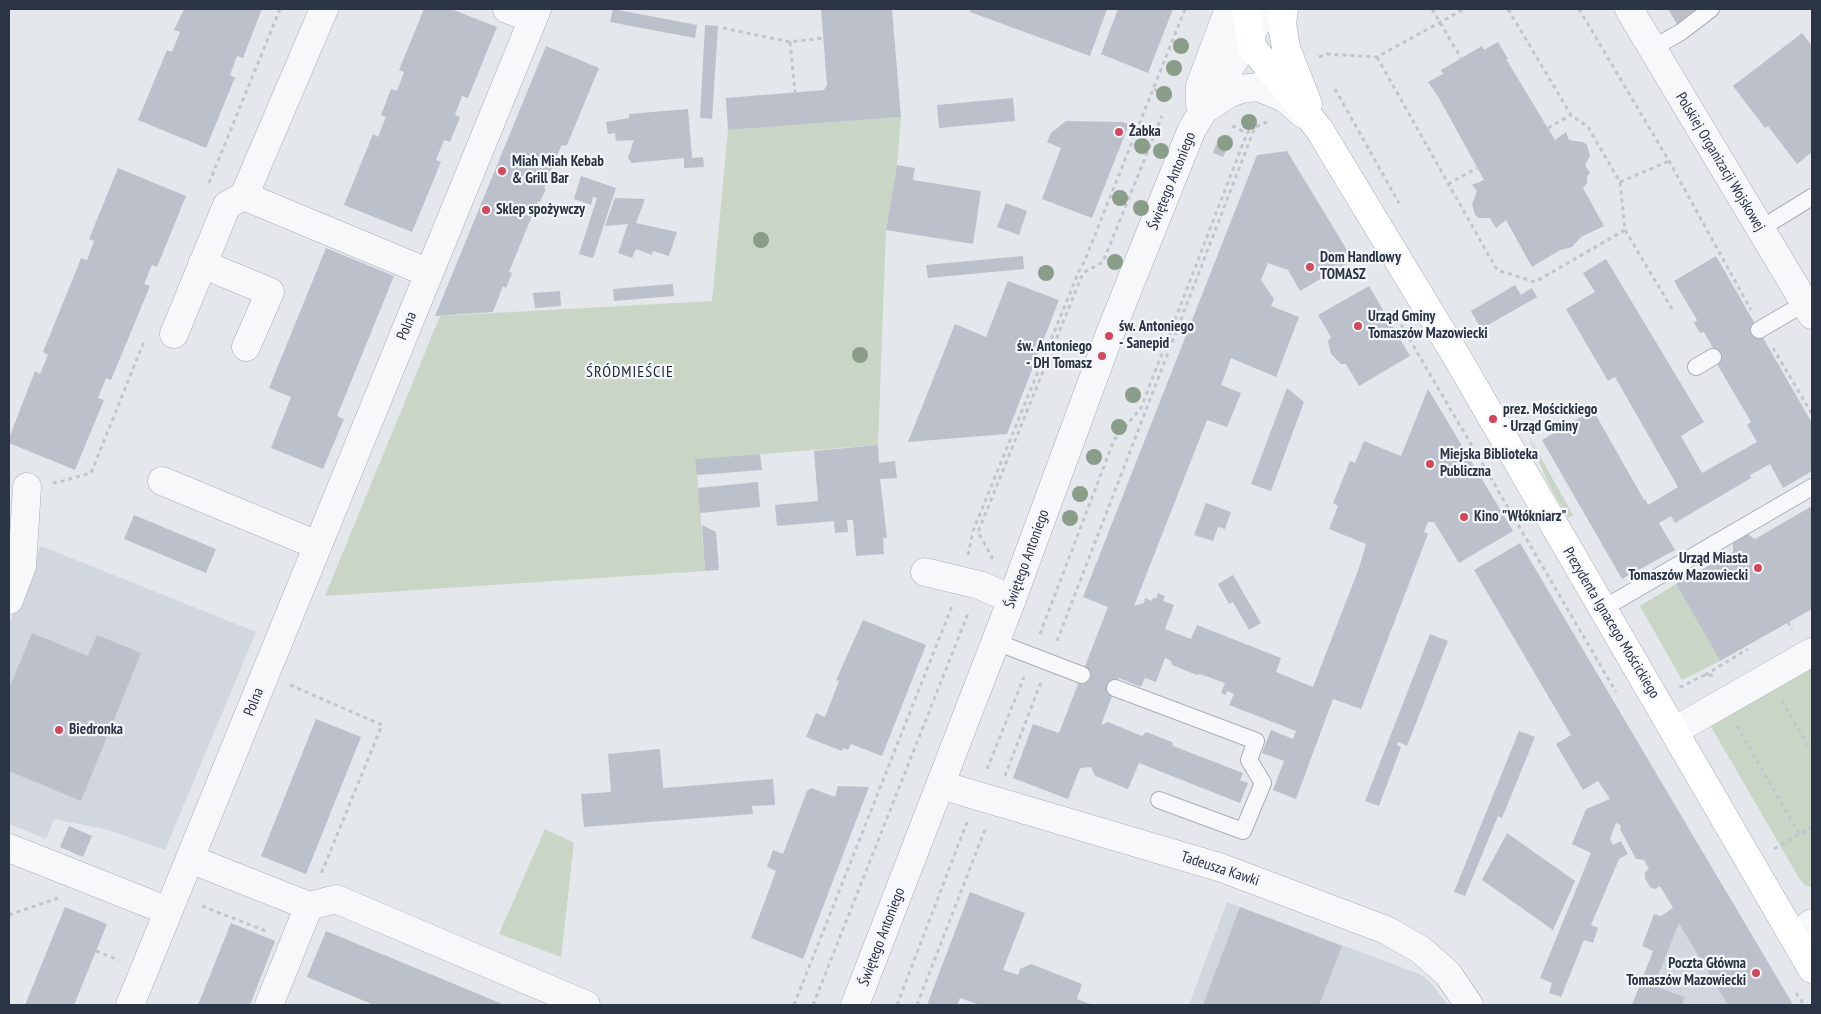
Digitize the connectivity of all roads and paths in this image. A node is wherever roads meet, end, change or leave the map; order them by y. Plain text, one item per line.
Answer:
1 (324, 9) edge
2 (507, 9) edge
3 (1185, 9) edge
4 (1229, 9) edge
5 (1246, 9) edge
6 (1266, 9) edge
7 (1284, 9) edge
8 (1432, 9) edge
9 (1464, 9) edge
10 (1508, 9) edge
11 (1579, 9) edge
12 (1629, 9) edge
13 (1711, 9) edge
14 (535, 14) edge
15 (1441, 22) junction
16 (723, 28) dead end
17 (824, 38) dead end
18 (1249, 38) junction
19 (790, 42) junction
20 (1653, 48) junction
21 (1378, 58) junction
22 (1461, 58) dead end
23 (1317, 59) dead end
24 (795, 92) dead end
25 (1348, 112) dead end
26 (1200, 113) junction
27 (1570, 115) junction
28 (1275, 119) dead end
29 (1316, 124) junction
30 (1548, 128) dead end
31 (1247, 133) dead end
32 (1669, 161) junction
33 (1477, 168) dead end
34 (1620, 182) junction
35 (1448, 184) junction
36 (244, 196) junction
37 (1812, 197) edge
38 (1404, 211) dead end
39 (1760, 229) junction
40 (1625, 230) junction
41 (202, 264) junction
42 (429, 273) junction
43 (1672, 309) dead end
44 (1809, 309) edge
45 (1760, 329) junction
46 (174, 334) dead end
47 (246, 347) dead end
48 (1713, 357) dead end
49 (1696, 367) dead end
50 (1812, 414) edge
51 (162, 481) dead end
52 (1812, 486) edge
53 (27, 487) dead end
54 (317, 545) junction
55 (924, 572) dead end
56 (962, 580) junction
57 (1012, 599) junction
58 (9, 600) edge
59 (1604, 608) junction
60 (996, 642) junction
61 (1748, 649) dead end
62 (1812, 652) edge
63 (1032, 656) junction
64 (1049, 662) junction
65 (1720, 674) dead end
66 (1082, 675) dead end
67 (1702, 676) junction
68 (1676, 679) dead end
69 (288, 684) dead end
70 (1115, 688) dead end
71 (1779, 696) dead end
72 (1734, 721) dead end
73 (1674, 731) junction
74 (1812, 752) edge
75 (941, 785) junction
76 (986, 799) junction
77 (1160, 800) dead end
78 (1812, 827) edge
79 (1799, 834) junction
80 (9, 848) edge
81 (1774, 850) dead end
82 (190, 859) junction
83 (318, 880) dead end
84 (61, 897) dead end
85 (198, 904) dead end
86 (310, 906) junction
87 (168, 911) junction
88 (9, 916) edge
89 (1803, 930) edge
90 (274, 934) dead end
91 (96, 951) dead end
92 (126, 963) dead end
93 (1812, 969) edge
94 (130, 1005) edge
95 (269, 1005) edge
96 (586, 1005) edge
97 (794, 1005) edge
98 (855, 1005) edge
99 (896, 1005) edge
100 (917, 1005) edge
101 (1469, 1005) edge

1 - 36 street
2 - 14 street, Polna
3 - 56 path
4 - 26 street, Świętego Antoniego
5 - 18 main road, Prezydenta Ignacego Mościckiego
6 - 18 street, Świętego Antoniego
7 - 29 main road, Prezydenta Ignacego Mościckiego
8 - 15 path
9 - 15 path
10 - 27 path
11 - 32 path
12 - 20 street, Polskiej Organizacji Wojskowej
13 - 20 lane
14 - 42 street, Polna
15 - 21 path
15 - 22 path
16 - 19 path
17 - 19 path
18 - 26 street, Świętego Antoniego
18 - 29 main road, Prezydenta Ignacego Mościckiego
19 - 24 path
20 - 39 street, Polskiej Organizacji Wojskowej
21 - 23 path
21 - 35 path
25 - 38 path
26 - 29 street
26 - 57 street, Świętego Antoniego
27 - 30 path
27 - 34 path
28 - 64 path
29 - 59 main road, Prezydenta Ignacego Mościckiego
31 - 63 path
32 - 34 path
32 - 45 path
33 - 35 path
34 - 40 path
35 - 40 path
36 - 41 street
36 - 42 street
37 - 39 lane
39 - 44 street, Polskiej Organizacji Wojskowej
40 - 43 path
41 - 46 street
41 - 47 street
42 - 54 street, Polna
44 - 45 lane
45 - 50 path
48 - 49 lane
51 - 54 street
52 - 59 lane
53 - 58 street
54 - 82 street, Polna
55 - 56 street
56 - 57 street
56 - 97 path
57 - 60 street, Świętego Antoniego
59 - 73 main road, Prezydenta Ignacego Mościckiego
60 - 63 lane
60 - 75 street, Świętego Antoniego
61 - 67 path
62 - 73 street
63 - 64 lane
63 - 76 path
64 - 66 lane
64 - 76 path
65 - 67 path
67 - 68 path
69 - 83 path
70 - 77 lane
71 - 74 path
72 - 79 path
73 - 89 main road, Prezydenta Ignacego Mościckiego
75 - 76 street, Tadeusza Kawki
75 - 98 street, Świętego Antoniego
76 - 99 path
76 - 100 path
76 - 101 street, Tadeusza Kawki
78 - 79 path
79 - 81 path
80 - 87 street
82 - 86 street
82 - 87 street, Polna
84 - 88 path
85 - 90 path
86 - 95 street
86 - 96 street
87 - 94 street, Polna
89 - 93 main road, Prezydenta Ignacego Mościckiego
91 - 92 path

